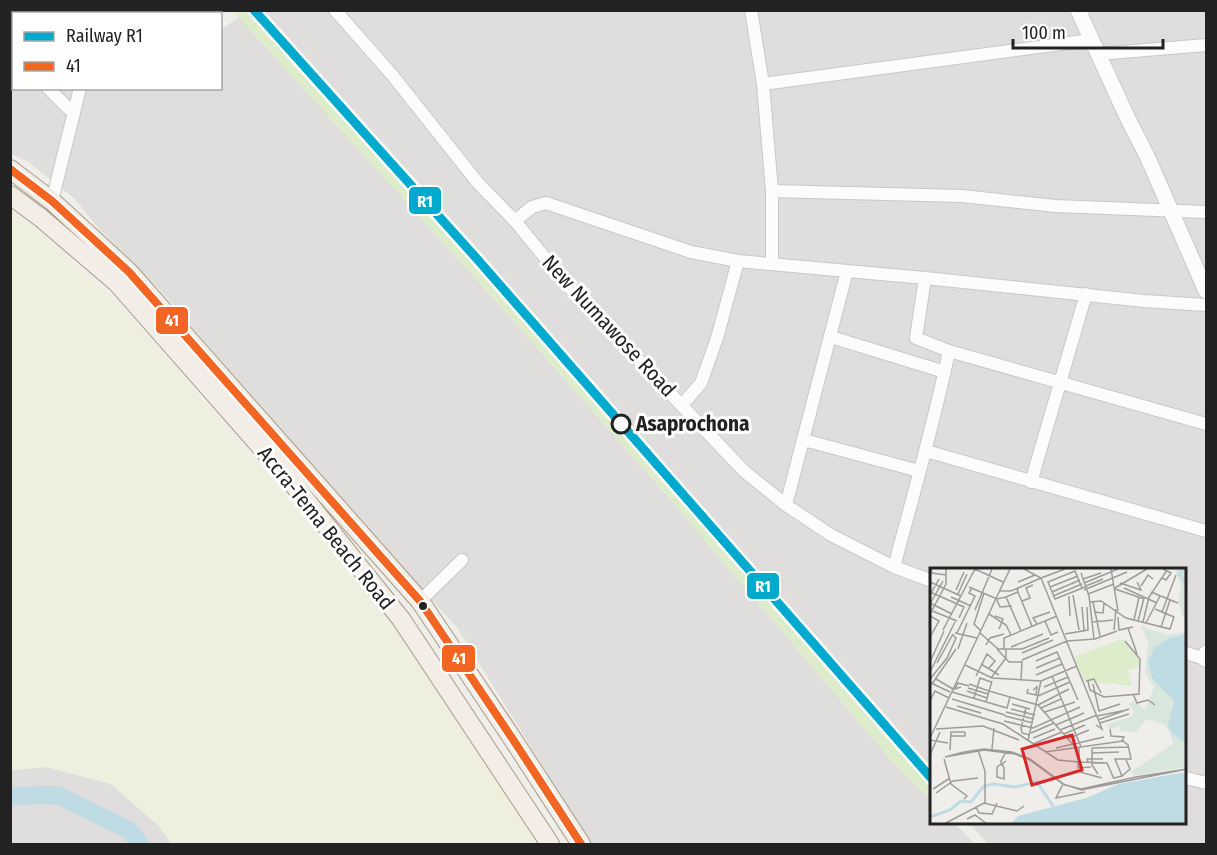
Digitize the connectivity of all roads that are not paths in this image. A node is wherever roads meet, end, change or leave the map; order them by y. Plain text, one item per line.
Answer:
1 (335, 10) edge
2 (751, 10) edge
3 (1078, 10) edge
4 (1091, 40) junction
5 (1206, 45) edge
6 (1098, 54) junction
7 (763, 84) junction
8 (50, 90) edge
9 (80, 90) edge
10 (74, 114) junction
11 (10, 169) edge
12 (772, 191) junction
13 (10, 195) edge
14 (52, 201) junction
15 (1170, 211) junction
16 (1206, 212) edge
17 (515, 221) junction
18 (738, 261) junction
19 (771, 264) junction
20 (847, 271) junction
21 (925, 278) junction
22 (1206, 291) edge
23 (1086, 294) junction
24 (1206, 305) edge
25 (831, 337) junction
26 (916, 338) junction
27 (949, 351) junction
28 (908, 359) junction
29 (945, 372) junction
30 (1062, 383) junction
31 (682, 405) junction
32 (1206, 424) edge
33 (804, 440) junction
34 (926, 451) junction
35 (919, 471) junction
36 (1031, 482) junction
37 (786, 505) junction
38 (1206, 531) edge
39 (462, 560) dead end
40 (894, 567) junction
41 (930, 579) edge
42 (420, 601) junction
43 (401, 619) junction
44 (1187, 653) edge
45 (1206, 657) edge
46 (1187, 778) edge
47 (1206, 783) edge
48 (550, 844) edge
49 (581, 844) edge

1 - 17 street, New Numawose Road
2 - 7 street
3 - 4 street
4 - 6 street
4 - 7 street
5 - 6 street
6 - 15 street
7 - 12 street
8 - 10 street
9 - 10 street
10 - 14 street
11 - 14 main road, Accra-Tema Beach Road
12 - 15 street
12 - 19 street
13 - 43 main road, Accra-Tema Beach Road
14 - 42 main road, Accra-Tema Beach Road
15 - 16 street
15 - 22 street
17 - 18 street
17 - 31 street, New Numawose Road
18 - 19 street
18 - 31 street
19 - 20 street
20 - 21 street
20 - 25 street
21 - 23 street
21 - 26 street
23 - 24 street
23 - 30 street
25 - 28 street
25 - 33 street
26 - 27 street
26 - 28 street
27 - 29 street
27 - 30 street
28 - 29 street
29 - 34 street
30 - 32 street
30 - 36 street
31 - 37 street, New Numawose Road
33 - 35 street
33 - 37 street
34 - 35 street
34 - 36 street
35 - 40 street
36 - 38 street
37 - 40 street, New Numawose Road
39 - 42 street
40 - 41 street, New Numawose Road
42 - 43 main road
42 - 49 main road, Accra-Tema Beach Road
43 - 48 main road, Accra-Tema Beach Road
44 - 45 street
46 - 47 street

